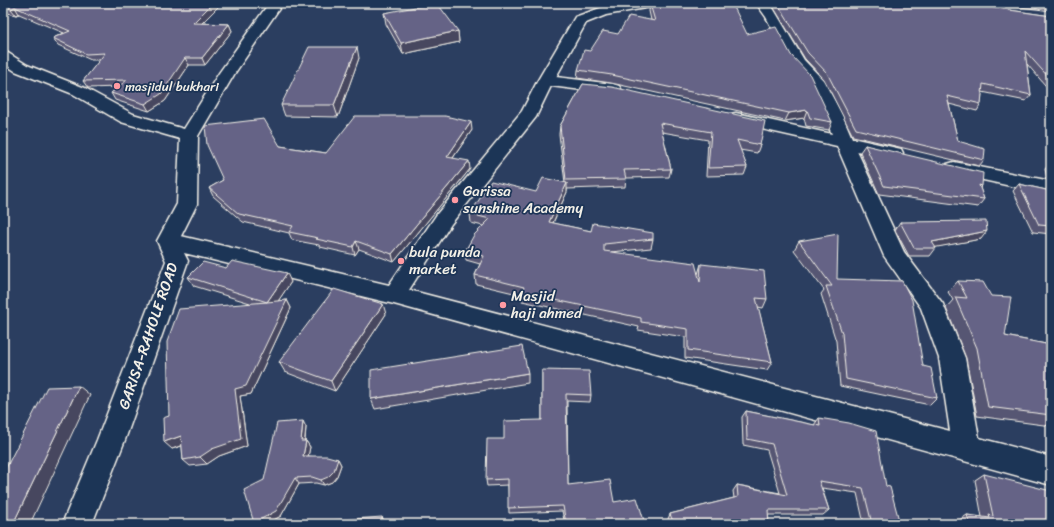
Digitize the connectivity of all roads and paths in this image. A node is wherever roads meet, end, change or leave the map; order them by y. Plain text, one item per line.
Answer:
1 (276, 3) edge
2 (650, 3) edge
3 (763, 3) edge
4 (3, 56) edge
5 (546, 80) junction
6 (626, 92) edge
7 (719, 114) edge
8 (189, 136) junction
9 (844, 141) junction
10 (910, 157) edge
11 (940, 164) edge
12 (1051, 188) edge
13 (168, 241) junction
14 (394, 294) junction
15 (967, 449) junction
16 (1051, 471) edge
17 (77, 524) edge

1 - 8 street, GARISA-RAHOLE ROAD
2 - 5 street
3 - 9 street
4 - 8 street
5 - 6 street
5 - 14 street
7 - 9 street
8 - 13 street, GARISA-RAHOLE ROAD
9 - 10 street
9 - 15 street
11 - 12 street
13 - 14 street
13 - 17 street, GARISA-RAHOLE ROAD
14 - 15 street
15 - 16 street

